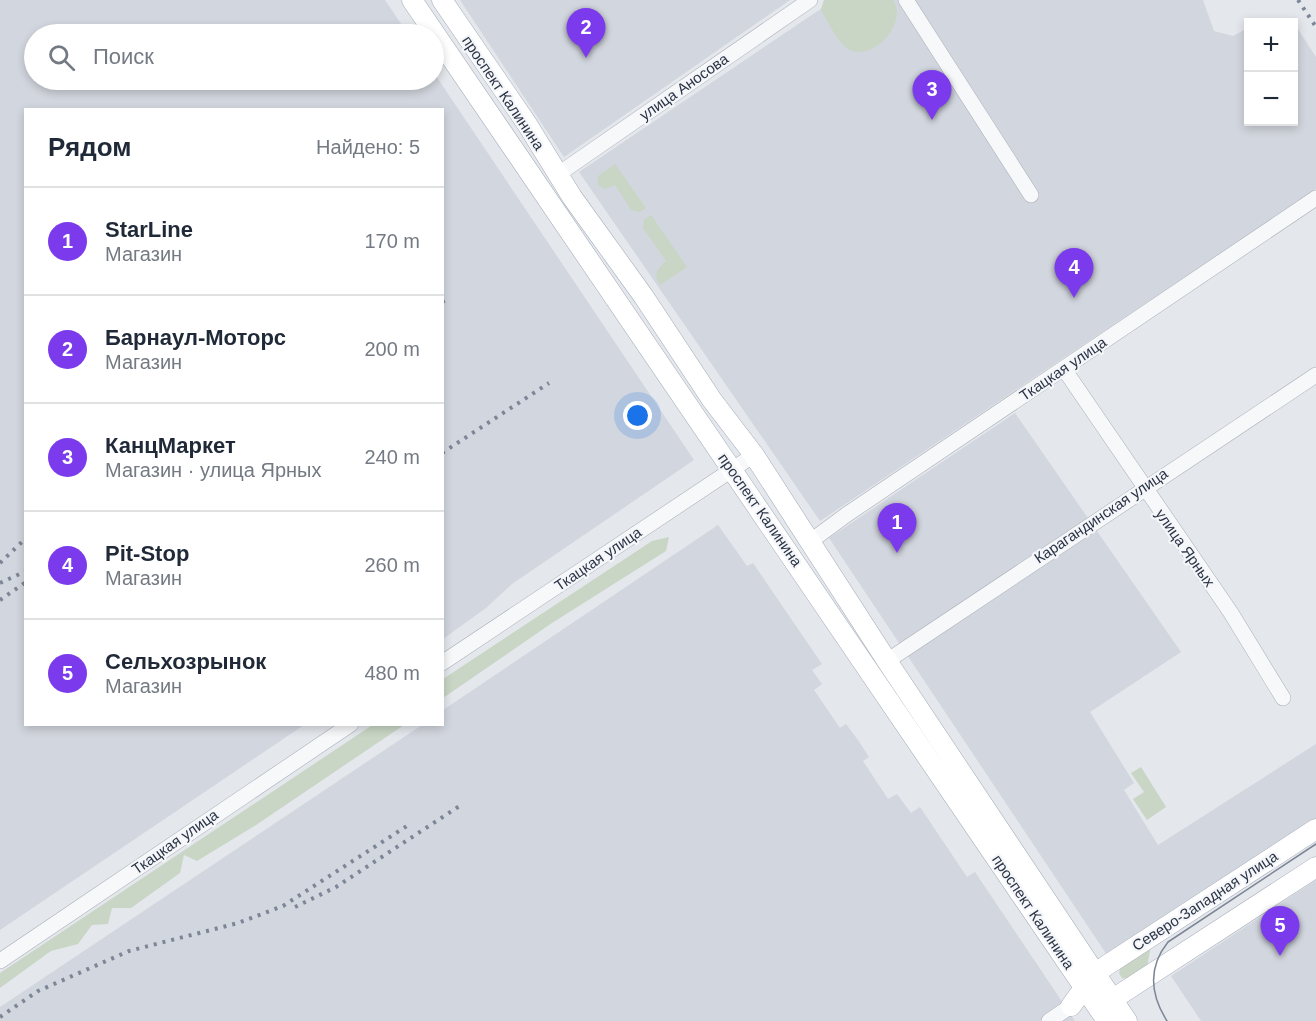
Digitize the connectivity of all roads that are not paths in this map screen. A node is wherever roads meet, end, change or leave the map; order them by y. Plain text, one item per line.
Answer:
1 (412, 0) edge
2 (442, 0) edge
3 (810, 0) edge
4 (906, 0) edge
5 (429, 24) edge
6 (444, 46) edge
7 (557, 175) junction
8 (540, 186) junction
9 (1031, 195) dead end
10 (1316, 198) edge
11 (1064, 369) junction
12 (1316, 375) edge
13 (754, 455) junction
14 (731, 469) junction
15 (1143, 488) junction
16 (811, 542) junction
17 (790, 552) junction
18 (887, 661) junction
19 (444, 662) edge
20 (1283, 698) dead end
21 (348, 726) edge
22 (1316, 829) edge
23 (1316, 867) edge
24 (0, 961) edge
25 (1097, 990) junction
26 (1071, 1006) joint
27 (1049, 1021) edge
28 (1107, 1021) edge
29 (1127, 1021) edge

1 - 5 main road, проспект Калинина
2 - 7 main road, проспект Калинина
3 - 7 street, улица Аносова
4 - 9 street
6 - 8 main road, проспект Калинина
7 - 8 main road
7 - 13 main road, проспект Калинина
8 - 14 main road, проспект Калинина
10 - 11 street, Ткацкая улица
11 - 15 street, улица Ярных
11 - 16 street, Ткацкая улица
12 - 15 street, Карагандинская улица
13 - 14 street, Ткацкая улица
13 - 16 main road, проспект Калинина
14 - 17 main road, проспект Калинина
14 - 19 street, Ткацкая улица
15 - 18 street, Карагандинская улица
15 - 20 street, улица Ярных
16 - 17 main road
16 - 18 main road, проспект Калинина
17 - 25 main road, проспект Калинина
18 - 25 main road, проспект Калинина
21 - 24 street, Ткацкая улица
22 - 25 main road, Северо-Западная улица
23 - 25 main road
25 - 26 main road
25 - 28 main road, проспект Калинина
25 - 29 main road, проспект Калинина
26 - 27 street

